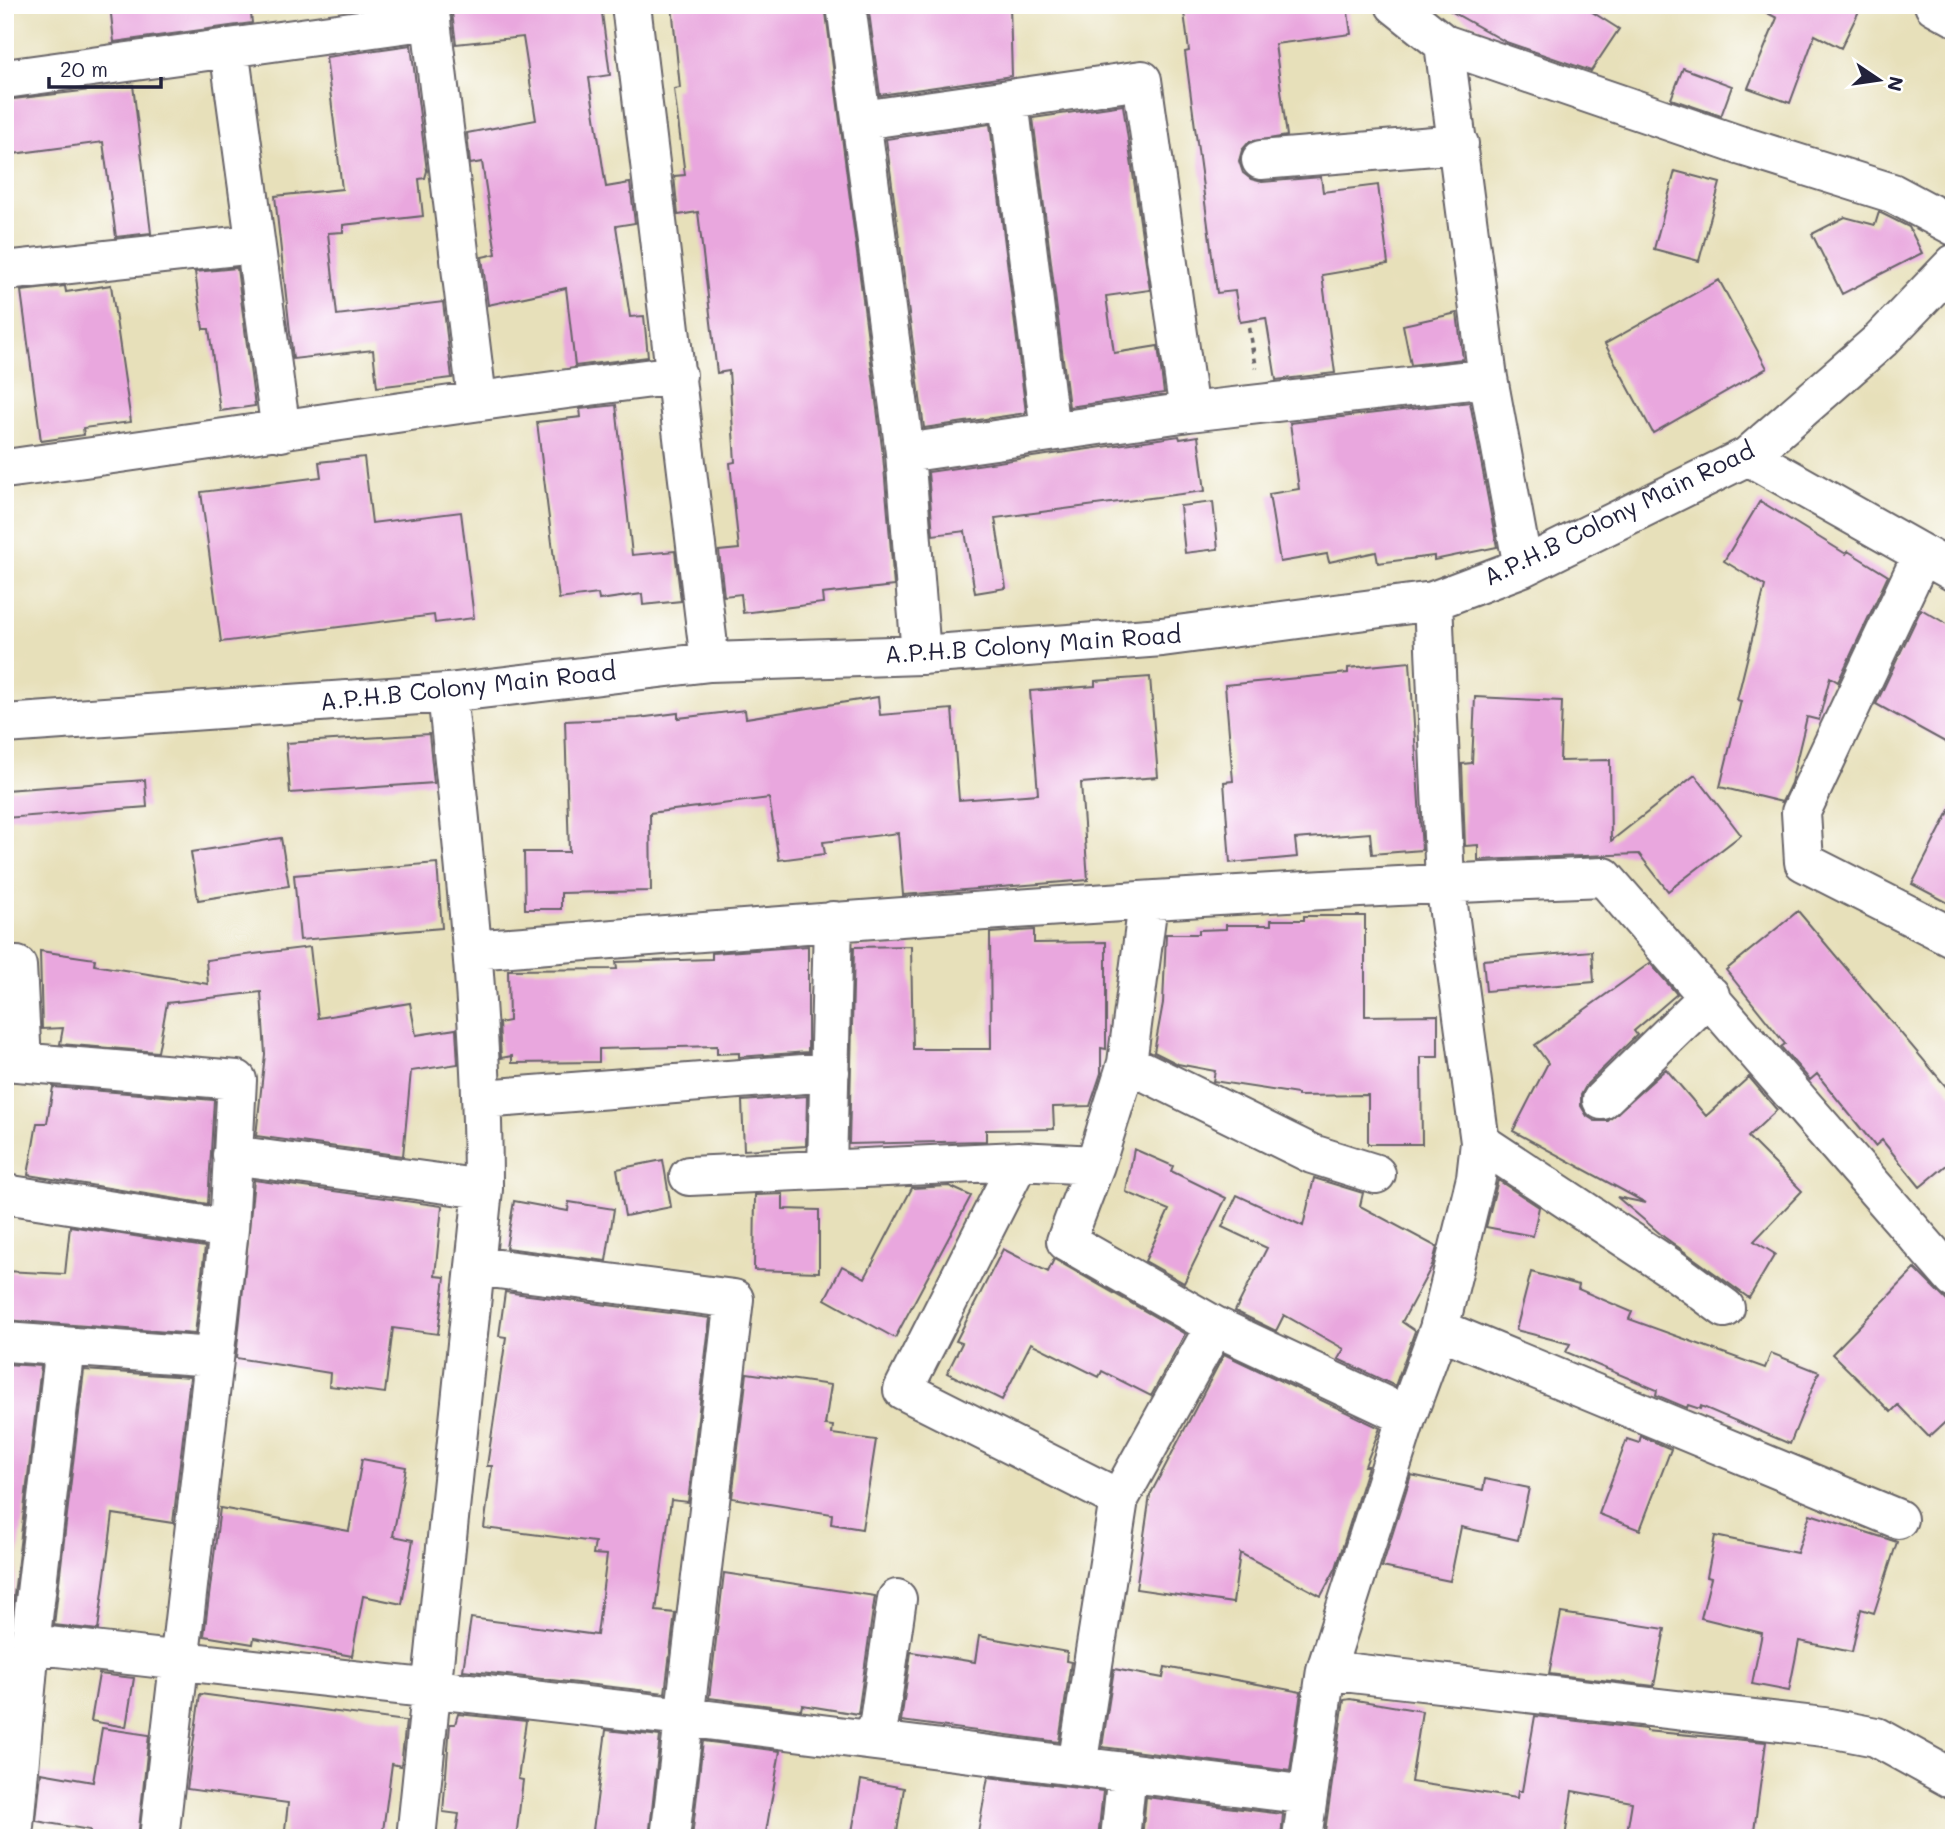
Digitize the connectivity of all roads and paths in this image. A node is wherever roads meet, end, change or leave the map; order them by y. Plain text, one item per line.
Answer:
1 (631, 5) edge
2 (846, 5) edge
3 (1395, 5) edge
4 (1934, 5) edge
5 (430, 13) edge
6 (1954, 16) edge
7 (1444, 44) junction
8 (229, 48) junction
9 (5, 79) edge
10 (1009, 101) junction
11 (862, 120) junction
12 (1459, 144) junction
13 (1261, 160) dead end
14 (1954, 226) edge
15 (254, 244) junction
16 (1954, 264) edge
17 (5, 271) edge
18 (677, 375) junction
19 (1488, 378) junction
20 (477, 399) junction
21 (1189, 411) junction
22 (1050, 431) junction
23 (281, 432) junction
24 (905, 453) junction
25 (1748, 456) junction
26 (5, 470) edge
27 (1938, 563) edge
28 (1523, 567) junction
29 (1433, 601) junction
30 (921, 655) junction
31 (710, 662) junction
32 (447, 693) junction
33 (5, 724) edge
34 (1446, 883) junction
35 (1148, 903) junction
36 (832, 921) junction
37 (1954, 939) edge
38 (472, 950) junction
39 (5, 966) edge
40 (1710, 995) junction
41 (13, 1061) edge
42 (1127, 1063) junction
43 (830, 1072) junction
44 (483, 1099) junction
45 (1602, 1100) dead end
46 (1480, 1142) junction
47 (232, 1155) junction
48 (1019, 1161) junction
49 (1095, 1165) junction
50 (827, 1168) junction
51 (1376, 1174) dead end
52 (689, 1176) dead end
53 (483, 1189) junction
54 (5, 1194) edge
55 (229, 1229) junction
56 (475, 1266) junction
57 (1954, 1279) edge
58 (1726, 1308) dead end
59 (1215, 1326) junction
60 (1439, 1329) junction
61 (5, 1342) edge
62 (65, 1346) junction
63 (214, 1357) junction
64 (1407, 1416) junction
65 (1119, 1499) junction
66 (1898, 1518) dead end
67 (897, 1599) dead end
68 (30, 1644) junction
69 (178, 1660) junction
70 (1326, 1670) junction
71 (433, 1688) junction
72 (684, 1717) junction
73 (876, 1741) junction
74 (1077, 1766) junction
75 (1127, 1772) junction
76 (1954, 1780) edge
77 (1308, 1795) junction
78 (13, 1838) edge
79 (159, 1838) edge
80 (416, 1838) edge
81 (670, 1838) edge
82 (1120, 1838) edge
83 (1302, 1838) edge

1 - 18 street
2 - 11 street
3 - 7 street
4 - 6 street
5 - 8 street
5 - 20 street
7 - 12 street
7 - 14 street
8 - 9 street
8 - 15 street
10 - 11 street
10 - 21 street
10 - 22 street
11 - 24 street
12 - 13 street
12 - 19 street
15 - 17 street
15 - 23 street
16 - 25 street, A.P.H.B Colony Main Road
18 - 20 street
18 - 31 street
19 - 21 street
19 - 28 street
20 - 23 street
21 - 22 street
22 - 24 street
23 - 26 street
24 - 30 street
25 - 27 street
25 - 28 street, A.P.H.B Colony Main Road
27 - 37 street
28 - 29 street, A.P.H.B Colony Main Road
29 - 30 street, A.P.H.B Colony Main Road
29 - 34 street
30 - 31 street, A.P.H.B Colony Main Road
31 - 32 street, A.P.H.B Colony Main Road
32 - 33 street, A.P.H.B Colony Main Road
32 - 38 street
34 - 35 street
34 - 40 street
34 - 46 street
35 - 36 street
35 - 42 street
36 - 38 street
36 - 43 street
38 - 44 street
39 - 41 street
40 - 45 street
40 - 57 street
41 - 47 street
42 - 49 street
42 - 51 street
43 - 44 street
43 - 50 street
44 - 53 street
46 - 58 street
46 - 60 street
47 - 53 street
47 - 55 street
48 - 49 street
48 - 50 street
48 - 65 street
49 - 59 street
50 - 52 street
53 - 56 street
54 - 55 street
55 - 63 street
56 - 71 street
56 - 72 street
59 - 64 street
59 - 65 street
60 - 64 street
60 - 66 street
61 - 62 street
62 - 63 street
62 - 68 street
63 - 69 street
64 - 70 street
65 - 74 street
67 - 73 street
68 - 69 street
68 - 78 street
69 - 71 street
69 - 79 street
70 - 76 street
70 - 77 street
71 - 72 street
71 - 80 street
72 - 73 street
72 - 81 street
73 - 74 street
74 - 75 street
75 - 77 street
75 - 82 street
77 - 83 street

